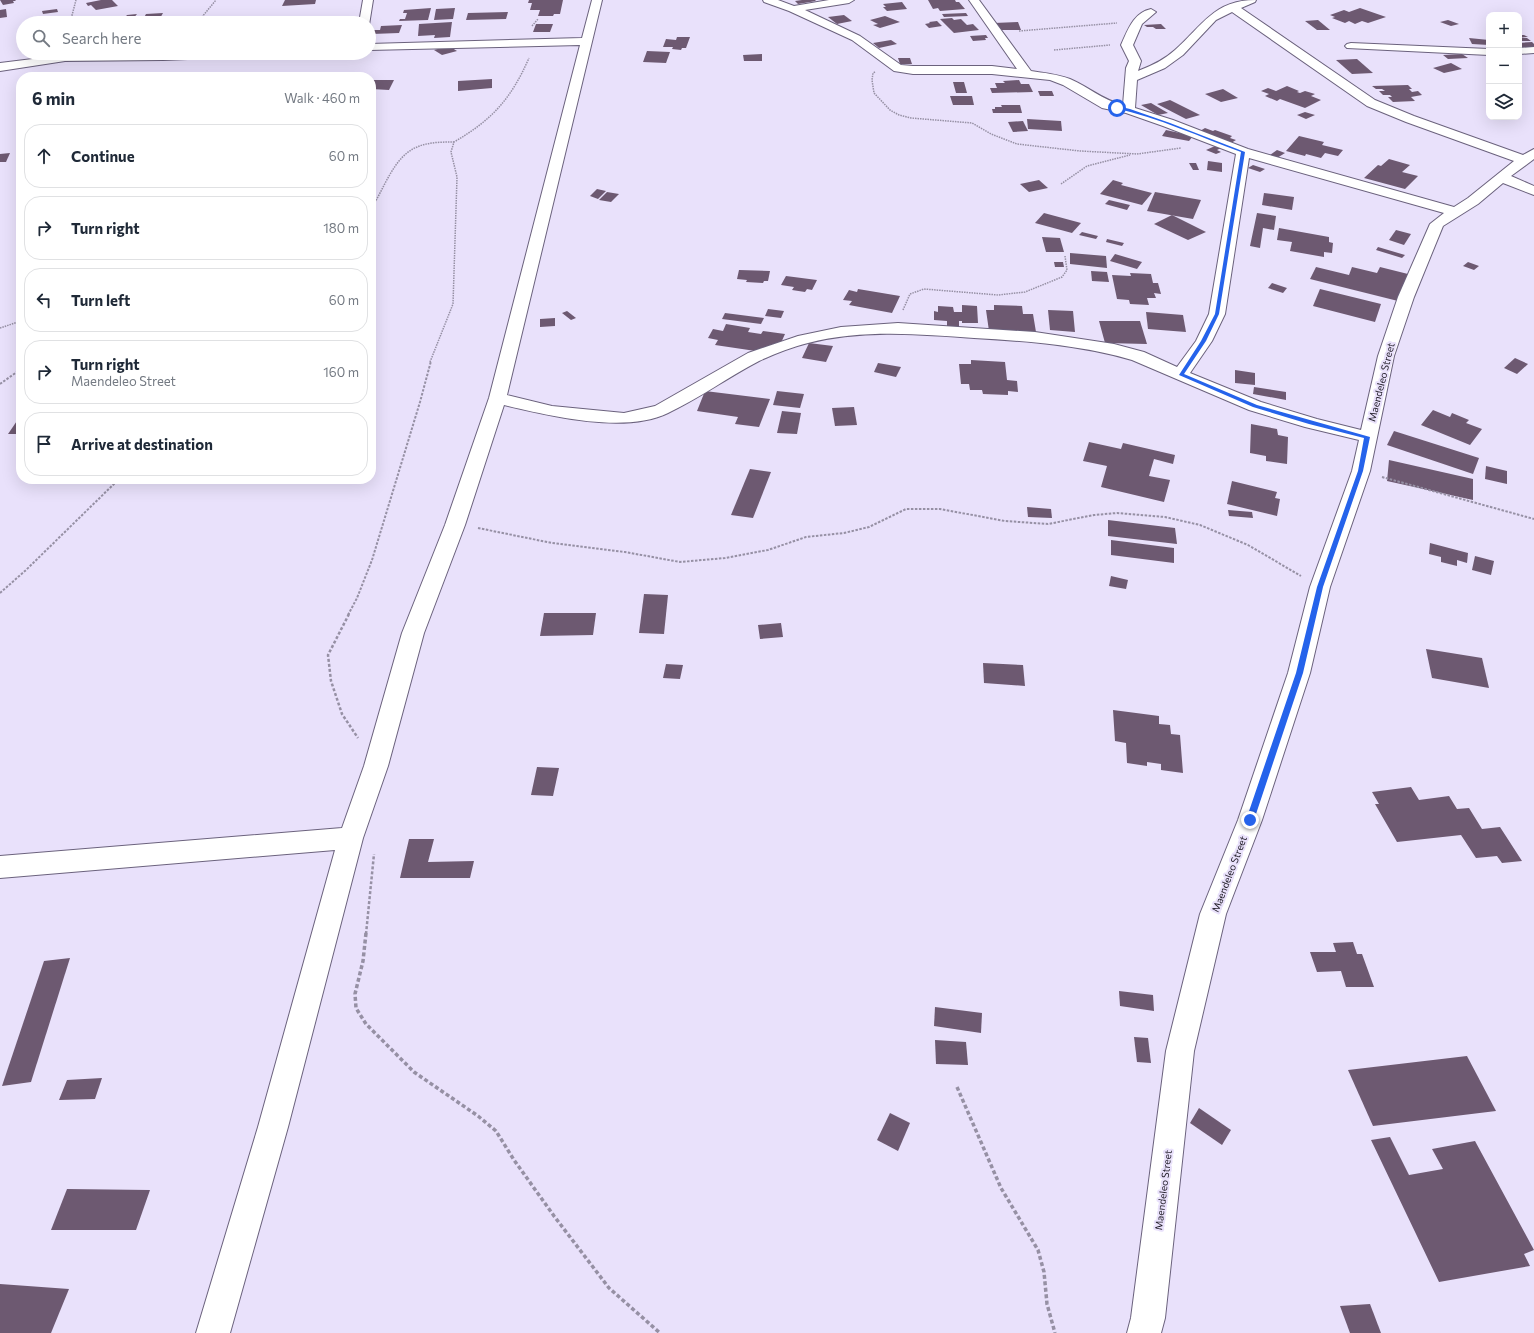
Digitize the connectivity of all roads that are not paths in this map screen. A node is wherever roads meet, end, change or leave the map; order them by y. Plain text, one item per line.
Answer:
1 (368, 0) edge
2 (597, 0) edge
3 (768, 0) edge
4 (849, 0) edge
5 (974, 0) edge
6 (1251, 0) edge
7 (1233, 6) junction
8 (793, 9) junction
9 (1152, 12) dead end
10 (366, 16) edge
11 (587, 41) junction
12 (1351, 46) dead end
13 (376, 47) edge
14 (1534, 50) edge
15 (1522, 51) edge
16 (1486, 52) edge
17 (51, 60) edge
18 (0, 67) edge
19 (1026, 73) junction
20 (1133, 77) junction
21 (1129, 110) junction
22 (1243, 152) junction
23 (1529, 156) edge
24 (1501, 177) junction
25 (1534, 191) edge
26 (1455, 212) junction
27 (1181, 374) junction
28 (498, 398) junction
29 (1367, 437) junction
30 (351, 838) junction
31 (0, 866) edge
32 (213, 1333) edge
33 (1144, 1333) edge

1 - 10 street
2 - 11 street
3 - 8 street
4 - 8 street
5 - 19 street
6 - 7 street
7 - 20 street
7 - 23 street
8 - 19 street
9 - 20 street
11 - 13 street
11 - 28 street
12 - 16 street
14 - 15 street
17 - 18 street
19 - 21 street
20 - 21 street
21 - 22 street
22 - 26 street
22 - 27 street
23 - 24 street, Maendeleo Street
24 - 25 street
24 - 26 street, Maendeleo Street
26 - 29 street, Maendeleo Street
27 - 28 street
27 - 29 street
28 - 30 street
29 - 33 street, Maendeleo Street
30 - 31 street
30 - 32 street

